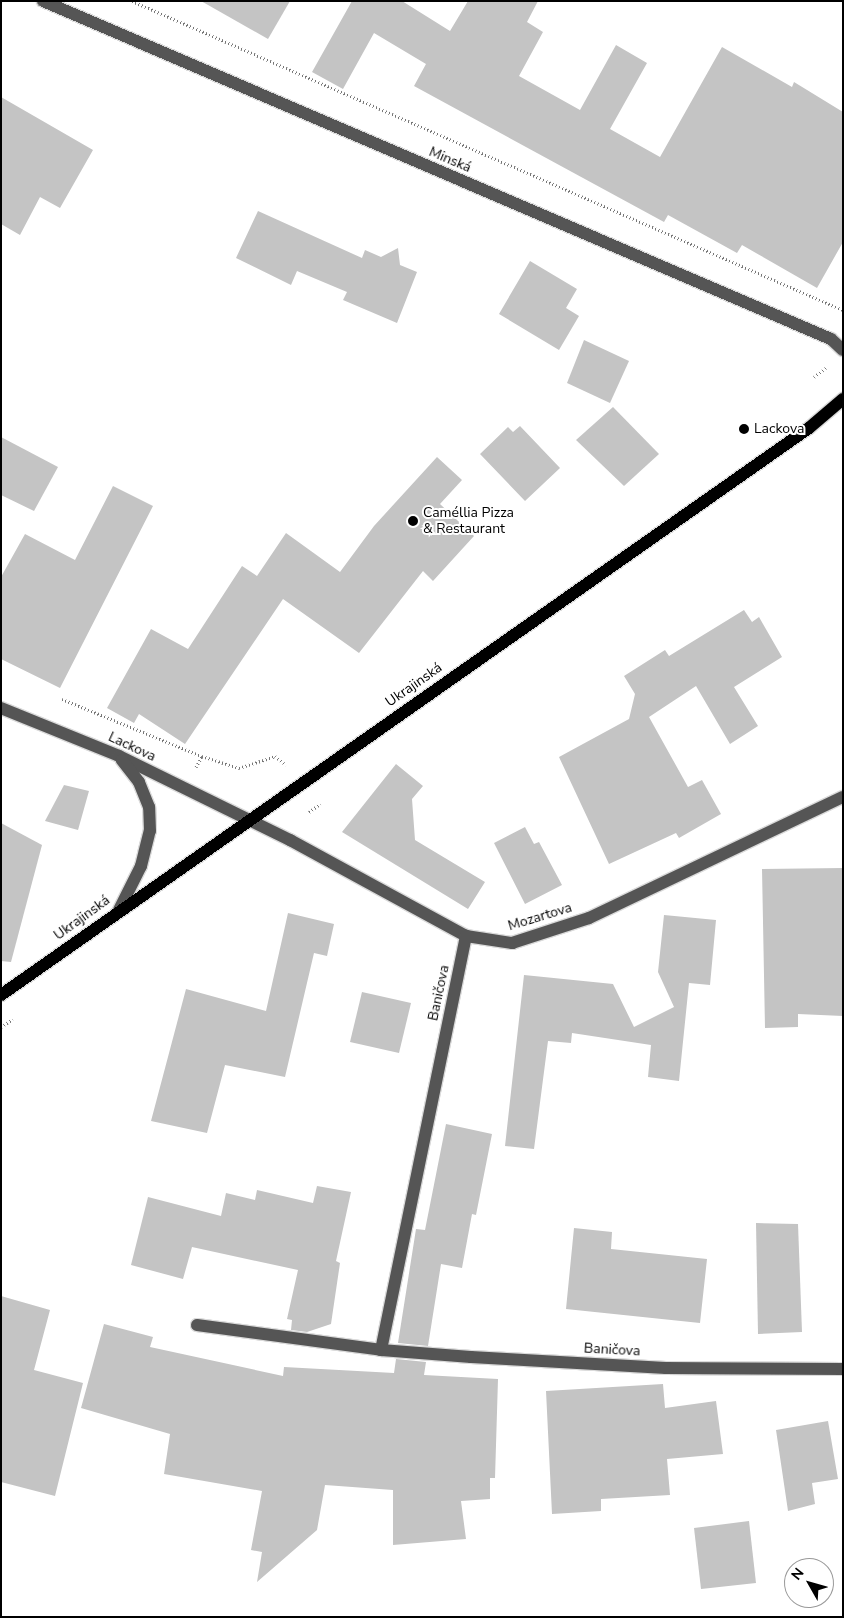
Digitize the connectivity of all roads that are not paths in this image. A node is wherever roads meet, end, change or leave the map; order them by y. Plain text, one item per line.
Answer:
1 (43, 1) edge
2 (843, 350) edge
3 (843, 399) edge
4 (1, 708) edge
5 (118, 756) junction
6 (843, 797) edge
7 (248, 820) junction
8 (119, 910) junction
9 (466, 936) junction
10 (1, 995) edge
11 (197, 1325) dead end
12 (381, 1350) junction
13 (843, 1370) edge

1 - 2 street, Minská
3 - 7 main road, Ukrajinská
4 - 5 street, Lackova
5 - 7 street, Lackova
5 - 8 street
6 - 9 street, Mozartova
7 - 8 main road, Ukrajinská
7 - 9 street, Mozartova
8 - 10 main road, Ukrajinská
9 - 12 street, Baničova
11 - 12 street, Baničova
12 - 13 street, Baničova

